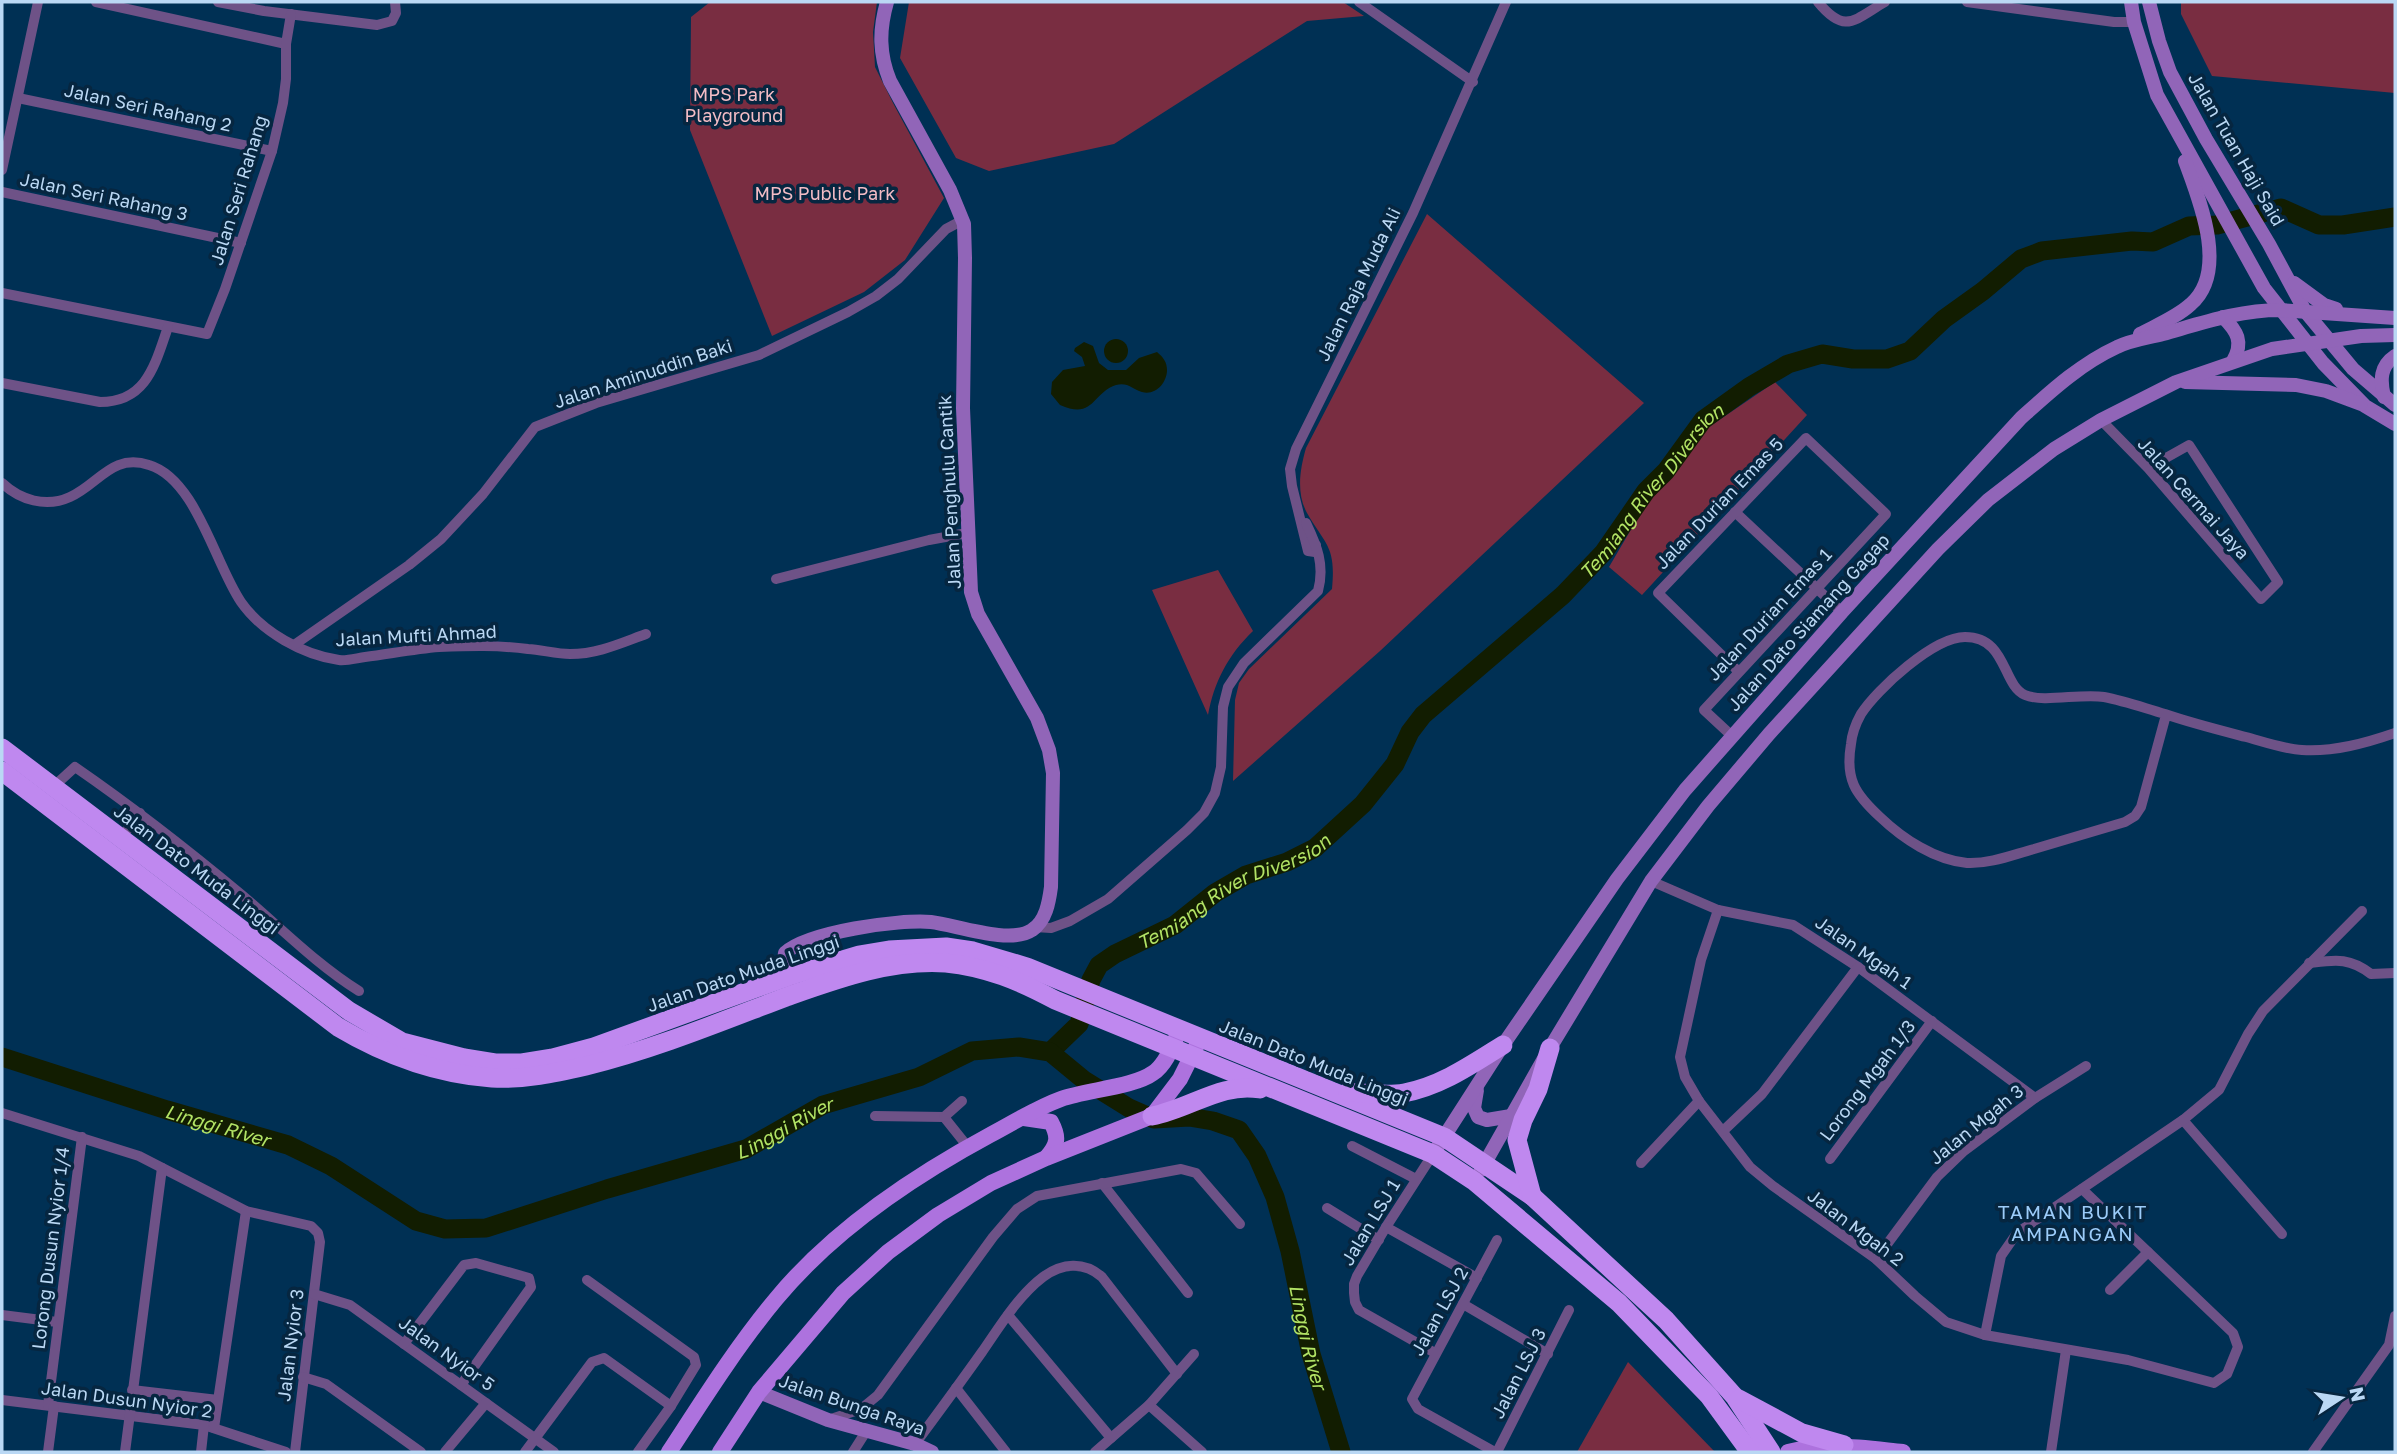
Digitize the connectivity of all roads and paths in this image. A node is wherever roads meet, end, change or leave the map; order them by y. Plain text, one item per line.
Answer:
1 (38, 2) edge
2 (96, 2) edge
3 (218, 2) edge
4 (395, 2) edge
5 (887, 2) edge
6 (1359, 2) edge
7 (1506, 2) edge
8 (1818, 2) edge
9 (1885, 2) edge
10 (1966, 2) edge
11 (2131, 2) edge
12 (2149, 2) edge
13 (291, 14) junction
14 (2134, 22) junction
15 (286, 44) junction
16 (1472, 82) junction
17 (18, 98) junction
18 (2171, 124) junction
19 (272, 150) junction
20 (2, 170) edge
21 (2, 192) edge
22 (962, 220) junction
23 (241, 243) junction
24 (2285, 275) junction
25 (2, 293) edge
26 (2280, 310) junction
27 (2305, 311) junction
28 (2348, 314) junction
29 (2223, 317) junction
30 (2395, 318) edge
31 (168, 327) junction
32 (2395, 335) edge
33 (2317, 342) junction
34 (2118, 346) junction
35 (2395, 356) edge
36 (2233, 361) junction
37 (2176, 382) junction
38 (2, 383) edge
39 (2390, 401) edge
40 (2365, 405) junction
41 (2101, 420) junction
42 (2395, 424) edge
43 (2148, 468) junction
44 (2, 483) edge
45 (1735, 512) junction
46 (1886, 514) joint
47 (967, 533) junction
48 (776, 579) dead end
49 (1816, 589) junction
50 (1842, 612) junction
51 (646, 634) dead end
52 (294, 645) junction
53 (1739, 672) junction
54 (2166, 715) junction
55 (2395, 733) edge
56 (1732, 736) junction
57 (2, 748) edge
58 (2, 771) edge
59 (47, 794) junction
60 (140, 813) junction
61 (121, 838) junction
62 (1651, 881) junction
63 (1718, 910) junction
64 (2362, 911) dead end
65 (1035, 927) junction
66 (2309, 963) junction
67 (1858, 967) junction
68 (2395, 973) edge
69 (791, 986) junction
70 (359, 991) dead end
71 (1932, 1021) junction
72 (1175, 1039) junction
73 (1503, 1045) junction
74 (1196, 1047) junction
75 (1549, 1048) junction
76 (2086, 1066) dead end
77 (1478, 1084) junction
78 (1333, 1091) junction
79 (1282, 1093) junction
80 (2035, 1098) junction
81 (962, 1101) dead end
82 (1699, 1101) junction
83 (2, 1113) edge
84 (875, 1116) dead end
85 (1152, 1116) junction
86 (1511, 1116) junction
87 (944, 1117) junction
88 (1021, 1118) junction
89 (2183, 1120) junction
90 (1723, 1131) junction
91 (82, 1137) junction
92 (1444, 1137) junction
93 (1352, 1146) dead end
94 (968, 1147) junction
95 (1433, 1154) junction
96 (1046, 1158) junction
97 (1830, 1159) dead end
98 (1485, 1163) junction
99 (1641, 1163) dead end
100 (162, 1168) junction
101 (1416, 1179) junction
102 (1474, 1181) junction
103 (1102, 1183) junction
104 (2082, 1189) junction
105 (1532, 1196) junction
106 (1327, 1208) dead end
107 (246, 1211) junction
108 (1240, 1224) dead end
109 (1386, 1227) junction
110 (2282, 1234) dead end
111 (1379, 1240) junction
112 (1497, 1240) dead end
113 (2148, 1252) junction
114 (1876, 1259) junction
115 (1477, 1278) junction
116 (587, 1280) dead end
117 (2110, 1290) dead end
118 (1188, 1293) dead end
119 (314, 1294) junction
120 (1463, 1304) junction
121 (1569, 1310) dead end
122 (2, 1315) edge
123 (1008, 1315) junction
124 (2395, 1316) edge
125 (57, 1322) junction
126 (1985, 1335) junction
127 (404, 1344) junction
128 (2066, 1350) junction
129 (1435, 1353) junction
130 (1194, 1354) dead end
131 (1548, 1354) junction
132 (1177, 1374) junction
133 (303, 1377) junction
134 (461, 1385) junction
135 (956, 1388) junction
136 (132, 1390) junction
137 (760, 1392) junction
138 (1735, 1396) junction
139 (2, 1399) edge
140 (218, 1400) junction
141 (486, 1403) junction
142 (1149, 1405) junction
143 (51, 1406) junction
144 (671, 1406) junction
145 (129, 1415) junction
146 (828, 1420) junction
147 (209, 1427) junction
148 (867, 1430) junction
149 (1111, 1438) junction
150 (536, 1439) junction
151 (915, 1444) junction
152 (1853, 1449) edge
153 (48, 1452) edge
154 (125, 1452) edge
155 (201, 1452) edge
156 (286, 1452) edge
157 (295, 1452) edge
158 (421, 1452) edge
159 (445, 1452) edge
160 (525, 1452) edge
161 (554, 1452) edge
162 (638, 1452) edge
163 (669, 1452) edge
164 (720, 1452) edge
165 (853, 1452) edge
166 (932, 1452) edge
167 (1006, 1452) edge
168 (1095, 1452) edge
169 (1202, 1452) edge
170 (1496, 1452) edge
171 (1749, 1452) edge
172 (1770, 1452) edge
173 (1788, 1452) edge
174 (1902, 1452) edge
175 (2050, 1452) edge
176 (2313, 1452) edge

1 - 17 street
2 - 15 street
3 - 13 street
4 - 13 street
5 - 22 main road, Jalan Penghulu Cantik
6 - 16 street
7 - 16 street, Jalan Raja Muda Ali
8 - 9 street
10 - 14 street
11 - 14 main road
12 - 24 main road, Jalan Tuan Haji Said
13 - 15 street, Jalan Seri Rahang
14 - 18 main road
15 - 19 street, Jalan Seri Rahang
16 - 65 street, Jalan Raja Muda Ali
17 - 19 street, Jalan Seri Rahang 2
17 - 20 street
18 - 26 main road
18 - 34 main road
19 - 23 street, Jalan Seri Rahang
21 - 23 street, Jalan Seri Rahang 3
22 - 47 main road, Jalan Penghulu Cantik
22 - 52 street, Jalan Aminuddin Baki
23 - 31 street, Jalan Seri Rahang
24 - 27 main road, Jalan Tuan Haji Said
24 - 28 main road
25 - 31 street
26 - 27 main road, Jalan Dato Siamang Gagap
26 - 29 main road, Jalan Dato Siamang Gagap
26 - 33 main road
27 - 28 main road, Jalan Dato Siamang Gagap
27 - 33 main road, Jalan Tuan Haji Said
28 - 30 main road, Jalan Dato Siamang Gagap
29 - 34 main road, Jalan Dato Siamang Gagap
29 - 36 main road
31 - 38 street
32 - 33 main road
33 - 36 main road
33 - 39 main road
33 - 40 main road
34 - 50 main road, Jalan Dato Siamang Gagap
35 - 39 main road
36 - 37 main road
37 - 40 main road
37 - 41 main road
40 - 42 main road
41 - 43 street, Jalan Cermai Jaya
41 - 62 main road
43 - 43 street, Jalan Cermai Jaya
44 - 52 street, Jalan Mufti Ahmad
45 - 46 street, Jalan Durian Emas 5
45 - 49 street
45 - 53 street, Jalan Durian Emas 5
46 - 49 street, Jalan Durian Emas 1
47 - 48 street
47 - 65 main road, Jalan Penghulu Cantik
49 - 50 street
49 - 53 street, Jalan Durian Emas 1
50 - 56 main road, Jalan Dato Siamang Gagap
51 - 52 street, Jalan Mufti Ahmad
53 - 56 street, Jalan Durian Emas 1
54 - 54 street
54 - 55 street
56 - 73 main road, Jalan Dato Siamang Gagap
57 - 59 highway, Jalan Dato Muda Linggi
58 - 59 highway, Jalan Dato Muda Linggi
59 - 60 street
59 - 61 highway, Jalan Dato Muda Linggi
59 - 69 highway, Jalan Dato Muda Linggi
60 - 61 street
60 - 70 street
61 - 69 highway, Jalan Dato Muda Linggi
62 - 63 street, Jalan Mgah 1
62 - 75 main road
63 - 67 street, Jalan Mgah 1
63 - 82 street, Jalan Mgah 2
64 - 66 street
65 - 69 main road
66 - 68 street
66 - 89 street
67 - 71 street, Jalan Mgah 1
67 - 90 street
69 - 72 highway, Jalan Dato Muda Linggi
71 - 80 street, Jalan Mgah 1
71 - 97 street, Lorong Mgah 1/3
72 - 74 highway, Jalan Dato Muda Linggi
72 - 88 main road
73 - 77 main road, Jalan Dato Siamang Gagap
73 - 78 highway
74 - 78 highway, Jalan Dato Muda Linggi
74 - 79 highway, Jalan Dato Muda Linggi
74 - 85 main road
75 - 86 main road
75 - 105 highway
76 - 80 street, Jalan Mgah 3
77 - 86 main road
77 - 92 main road, Jalan Dato Siamang Gagap
78 - 92 highway, Jalan Dato Muda Linggi
79 - 85 highway
79 - 95 highway, Jalan Dato Muda Linggi
80 - 114 street, Jalan Mgah 3
81 - 87 street
82 - 90 street, Jalan Mgah 2
82 - 99 street
83 - 91 street
84 - 87 street
85 - 96 main road
86 - 98 main road
87 - 94 street
88 - 94 main road
88 - 96 main road
89 - 104 street
89 - 110 street
90 - 114 street, Jalan Mgah 2
91 - 100 street
91 - 125 street, Lorong Dusun Nyior 1/4
92 - 95 main road, Jalan Dato Siamang Gagap
92 - 98 highway, Jalan Dato Muda Linggi
93 - 101 street
94 - 163 main road
95 - 101 street, Jalan LSJ 1
95 - 102 highway, Jalan Dato Muda Linggi
96 - 137 main road
98 - 102 main road
98 - 105 highway, Jalan Dato Muda Linggi
100 - 107 street
100 - 136 street
101 - 109 street, Jalan LSJ 1
102 - 171 highway, Jalan Dato Muda Linggi
103 - 108 street
103 - 118 street
103 - 146 street
104 - 113 street
104 - 126 street
105 - 138 highway, Jalan Dato Muda Linggi
106 - 111 street
107 - 119 street, Jalan Nyior 3
107 - 140 street
109 - 111 street, Jalan LSJ 1
109 - 115 street
111 - 129 street, Jalan LSJ 1
112 - 115 street, Jalan LSJ 2
113 - 117 street
113 - 128 street, Jalan Mgah 2
114 - 126 street, Jalan Mgah 2
115 - 120 street, Jalan LSJ 2
116 - 144 street
119 - 127 street, Jalan Nyior 5
119 - 133 street, Jalan Nyior 3
120 - 129 street, Jalan LSJ 2
120 - 131 street
121 - 131 street, Jalan LSJ 3
122 - 125 street
123 - 132 street
123 - 135 street
123 - 149 street
124 - 176 street
125 - 143 street, Lorong Dusun Nyior 1/4
126 - 128 street, Jalan Mgah 2
127 - 134 street, Jalan Nyior 5
127 - 134 street
128 - 175 street
129 - 170 street, Jalan LSJ 2
130 - 132 street
131 - 170 street, Jalan LSJ 3
132 - 142 street
133 - 157 street, Jalan Nyior 3
133 - 158 street
134 - 141 street, Jalan Nyior 5
135 - 151 street
135 - 167 street
136 - 140 street
136 - 145 street
137 - 146 main road, Jalan Bunga Raya
137 - 164 main road
138 - 152 highway
138 - 172 highway, Jalan Dato Muda Linggi
139 - 143 street, Jalan Dusun Nyior 2
140 - 147 street
141 - 150 street, Jalan Nyior 5
141 - 159 street
142 - 149 street
142 - 169 street
143 - 145 street, Jalan Dusun Nyior 2
143 - 153 street, Lorong Dusun Nyior 1/4
144 - 150 street
144 - 162 street
145 - 147 street, Jalan Dusun Nyior 2
145 - 154 street
146 - 148 main road, Jalan Bunga Raya
147 - 155 street
147 - 156 street, Jalan Dusun Nyior 2
148 - 151 main road, Jalan Bunga Raya
148 - 165 street
149 - 168 street
150 - 160 street
150 - 161 street, Jalan Nyior 5
151 - 166 main road, Jalan Bunga Raya
152 - 173 main road
152 - 174 main road

